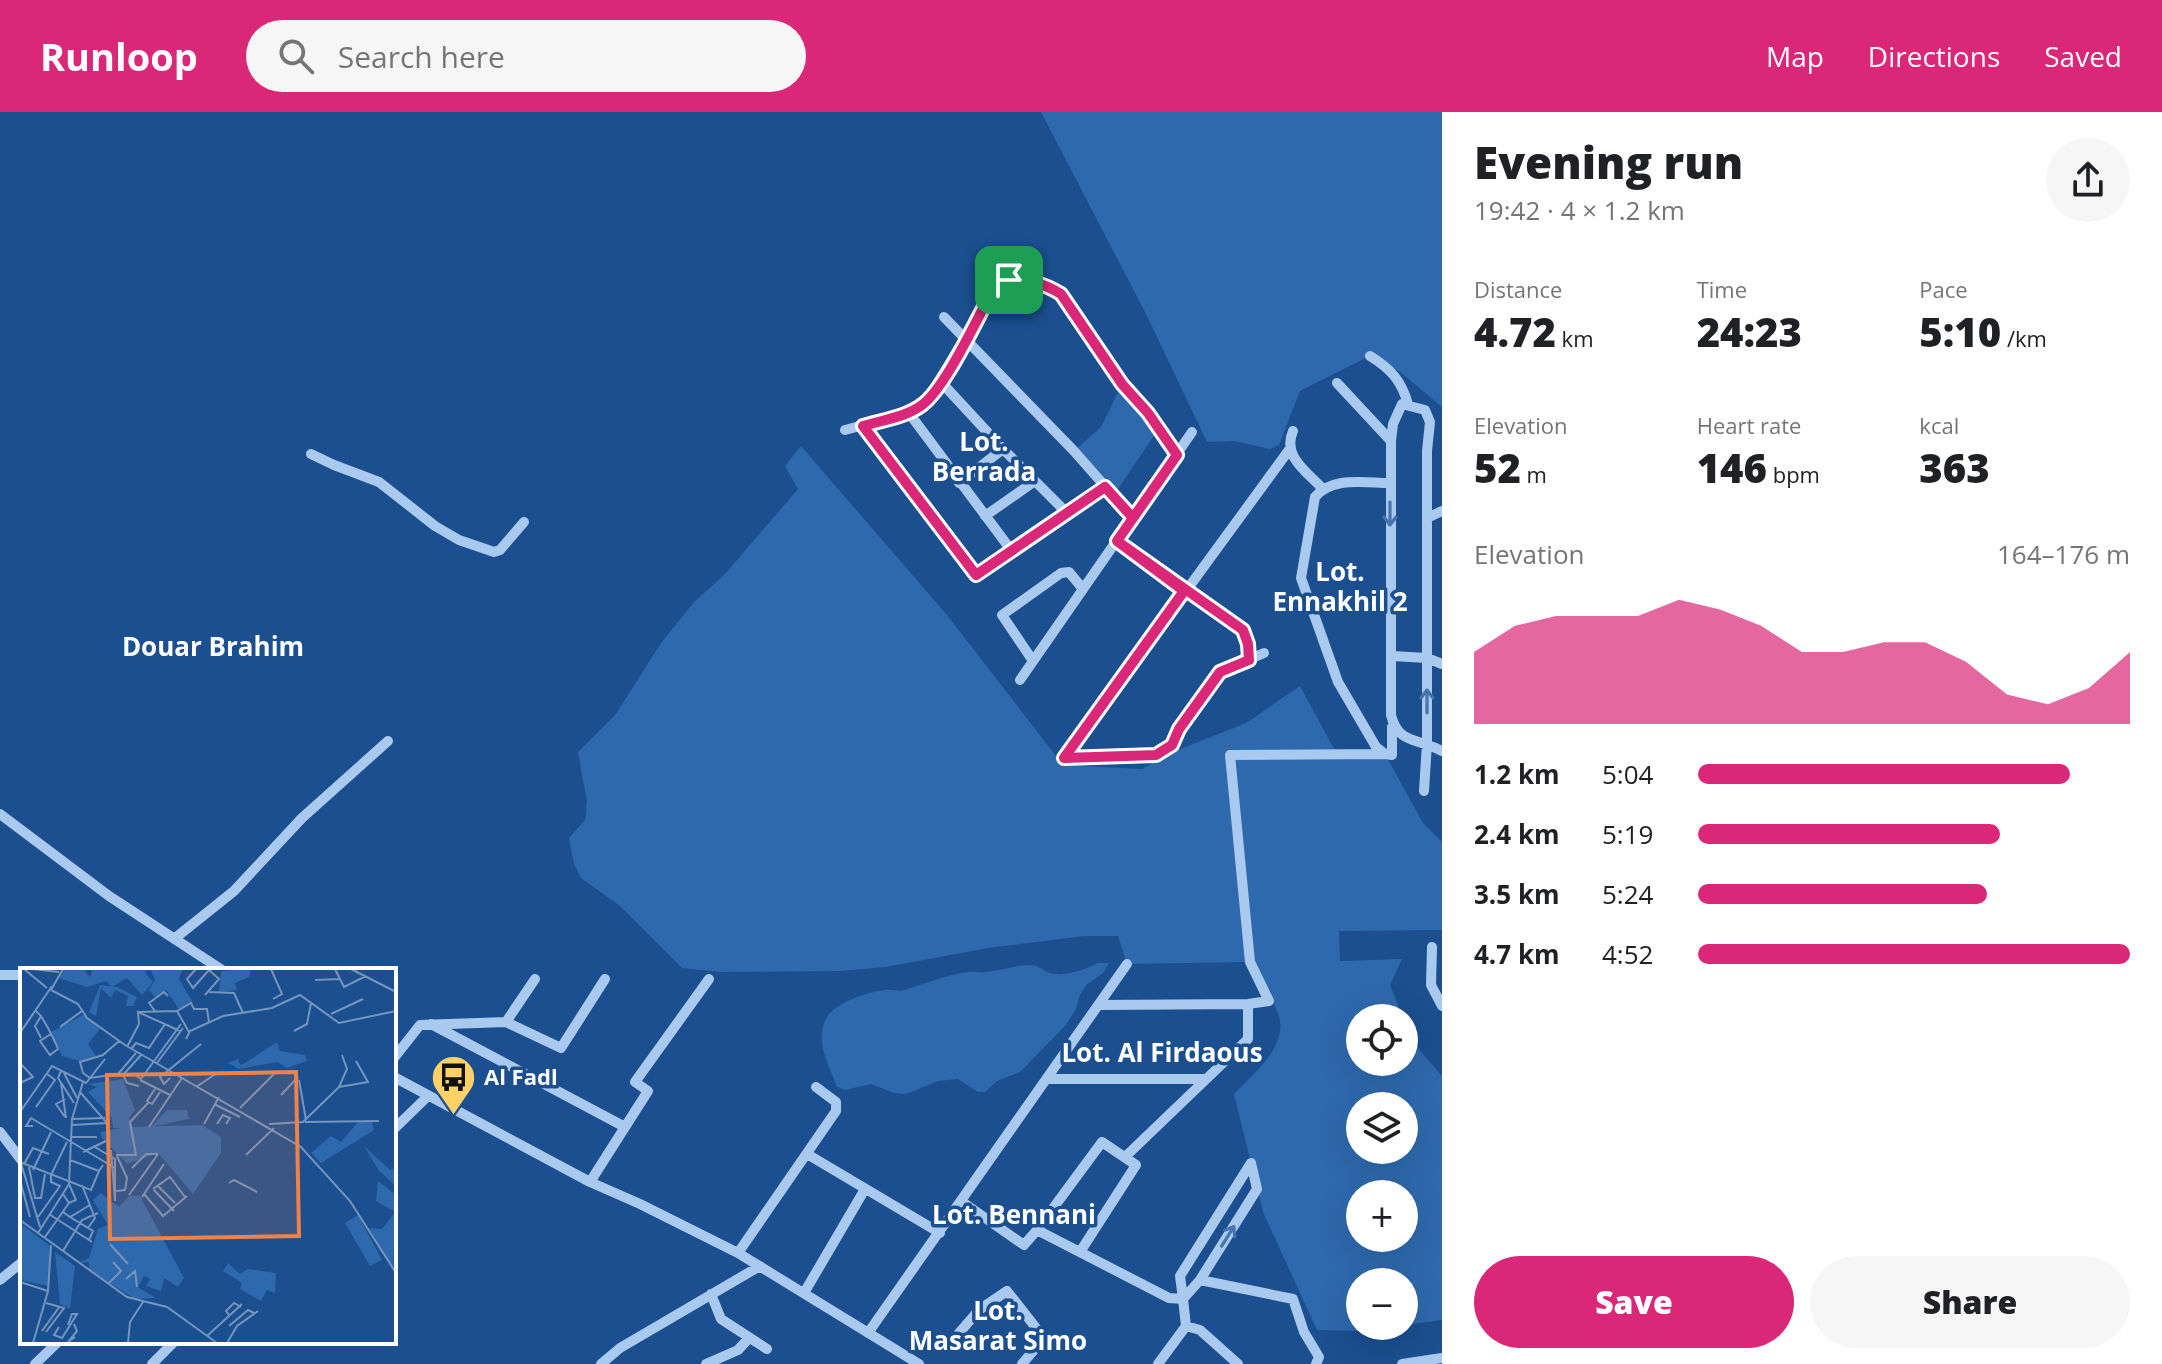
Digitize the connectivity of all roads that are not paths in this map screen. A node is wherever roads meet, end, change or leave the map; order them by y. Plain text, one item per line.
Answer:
1 (944, 317) dead end
2 (966, 339) junction
3 (1370, 356) dead end
4 (941, 382) junction
5 (1337, 383) dead end
6 (1408, 404) junction
7 (909, 413) junction
8 (863, 426) junction
9 (845, 430) dead end
10 (1293, 431) dead end
11 (1192, 432) dead end
12 (1391, 441) junction
13 (1003, 449) junction
14 (1289, 450) junction
15 (311, 454) dead end
16 (1177, 455) junction
17 (1035, 481) junction
18 (959, 483) junction
19 (1390, 483) junction
20 (1105, 487) junction
21 (1322, 488) junction
22 (1442, 511) edge
23 (1067, 513) junction
24 (985, 516) junction
25 (1133, 518) junction
26 (1427, 518) junction
27 (524, 522) dead end
28 (1117, 541) junction
29 (1011, 550) junction
30 (1083, 589) junction
31 (1184, 591) junction
32 (1264, 653) dead end
33 (1392, 656) junction
34 (1427, 658) junction
35 (1249, 660) junction
36 (1033, 661) junction
37 (1442, 664) edge
38 (1020, 680) dead end
39 (1391, 715) junction
40 (388, 741) dead end
41 (1427, 743) junction
42 (1442, 751) edge
43 (1388, 754) junction
44 (1424, 791) dead end
45 (0, 814) edge
46 (174, 939) junction
47 (1432, 947) dead end
48 (1127, 964) dead end
49 (219, 968) edge
50 (535, 979) dead end
51 (605, 979) dead end
52 (709, 979) dead end
53 (1248, 1004) junction
54 (1099, 1005) junction
55 (1442, 1006) edge
56 (506, 1022) junction
57 (431, 1024) junction
58 (396, 1055) edge
59 (396, 1078) edge
60 (1047, 1079) junction
61 (1205, 1079) junction
62 (816, 1087) dead end
63 (428, 1096) junction
64 (396, 1127) edge
65 (625, 1127) junction
66 (0, 1132) edge
67 (807, 1154) junction
68 (1126, 1156) junction
69 (20, 1158) edge
70 (590, 1182) junction
71 (865, 1189) junction
72 (961, 1201) junction
73 (1037, 1230) junction
74 (940, 1233) junction
75 (1080, 1252) junction
76 (738, 1253) junction
77 (20, 1264) edge
78 (760, 1266) junction
79 (0, 1280) edge
80 (1200, 1280) junction
81 (804, 1293) junction
82 (711, 1294) junction
83 (1183, 1299) junction
84 (1186, 1326) junction
85 (868, 1333) junction
86 (959, 1333) dead end
87 (749, 1338) junction
88 (56, 1344) edge
89 (172, 1344) edge
90 (767, 1349) dead end
91 (1442, 1358) edge
92 (35, 1364) edge
93 (152, 1364) edge
94 (601, 1364) edge
95 (706, 1364) edge
96 (919, 1364) edge
97 (1022, 1364) edge
98 (1158, 1364) edge
99 (1238, 1364) edge
100 (1316, 1364) edge
101 (1402, 1364) edge

1 - 2 street
2 - 4 street
2 - 16 street
2 - 20 street
3 - 6 street
4 - 7 street
4 - 13 street
5 - 12 street
6 - 12 street
6 - 26 street
7 - 8 street
7 - 18 street
8 - 9 street
8 - 29 street
10 - 14 street
11 - 16 street
12 - 19 street
13 - 17 street
13 - 18 street
14 - 21 street
14 - 31 street
15 - 27 street
16 - 25 street
17 - 23 street
17 - 24 street
18 - 24 street
19 - 21 street
19 -> 33 street
20 - 23 street
20 - 25 street
21 - 43 street
22 - 26 street
23 - 29 street
24 - 29 street
25 - 28 street
26 - 34 street
28 - 30 street
28 - 31 street
30 - 36 street
30 - 36 street
31 - 35 street
31 - 35 street
32 - 35 street
33 - 34 street
33 - 39 street
34 - 37 street
41 -> 34 street
36 - 38 street
39 - 41 street
39 - 43 street
40 - 46 street
41 - 42 street
41 - 44 street
43 - 53 street
45 - 46 street
46 - 49 street
47 - 55 street
48 - 54 street
50 - 56 street
51 - 56 street
52 - 65 street
53 - 54 street
53 - 61 street
54 - 60 street
56 - 57 street
57 - 58 street
57 - 65 street
59 - 63 street
60 - 61 street
60 - 72 street
61 - 68 street
62 - 67 street
63 - 64 street
63 - 70 street
65 - 70 street
66 - 69 street
67 - 71 street
67 - 76 street
68 - 73 street
68 - 75 street
70 - 76 street
71 - 74 street
71 - 81 street
72 - 73 street
72 - 74 street
73 - 75 street
74 - 85 street
75 - 83 street
76 - 78 street
77 - 79 street
78 - 81 street
78 - 82 street
80 - 83 street
80 -> 83 street
80 - 100 street
81 - 85 street
82 - 87 street
82 - 94 street
83 - 84 street
84 - 98 street
84 - 99 street
85 - 96 street
86 - 97 street
87 - 90 street
87 - 95 street
88 - 92 street
89 - 93 street
91 - 101 street

